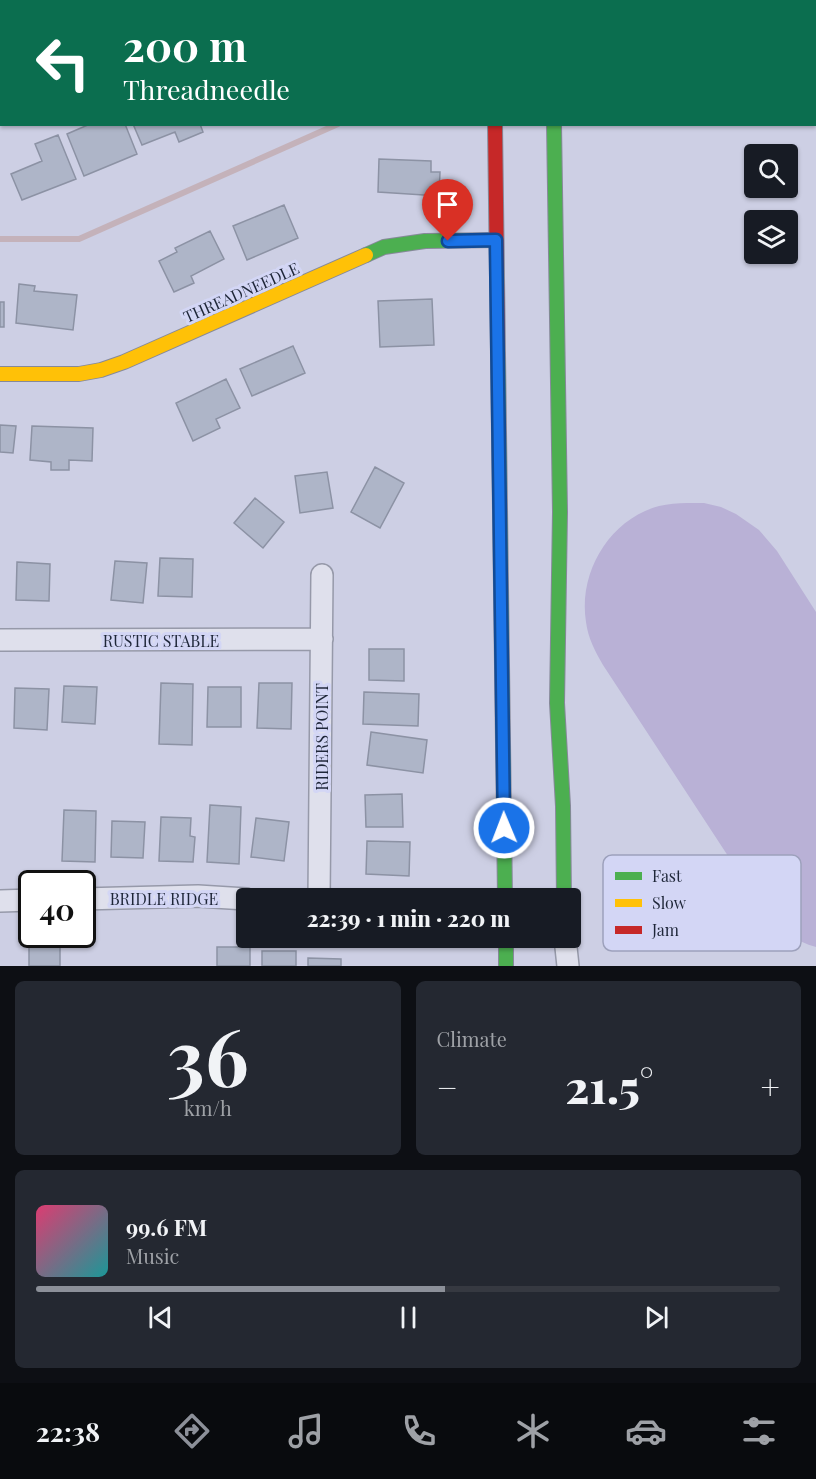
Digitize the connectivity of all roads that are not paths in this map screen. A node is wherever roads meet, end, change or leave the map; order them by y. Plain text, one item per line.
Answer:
1 (495, 126) edge
2 (557, 127) edge
3 (496, 240) junction
4 (0, 374) edge
5 (322, 575) dead end
6 (322, 639) junction
7 (0, 640) edge
8 (320, 888) edge
9 (505, 888) edge
10 (564, 888) edge
11 (236, 898) edge
12 (96, 899) edge
13 (18, 900) edge
14 (0, 901) edge
15 (506, 948) edge
16 (566, 948) edge
17 (506, 966) edge
18 (568, 966) edge

1 - 3 street
2 - 10 street
3 - 4 street, THREADNEEDLE
3 - 9 street
5 - 6 street, RIDERS POINT
6 - 7 street, RUSTIC STABLE
6 - 8 street, RIDERS POINT
11 - 12 street, BRIDLE RIDGE
13 - 14 street
15 - 17 street
16 - 18 street

